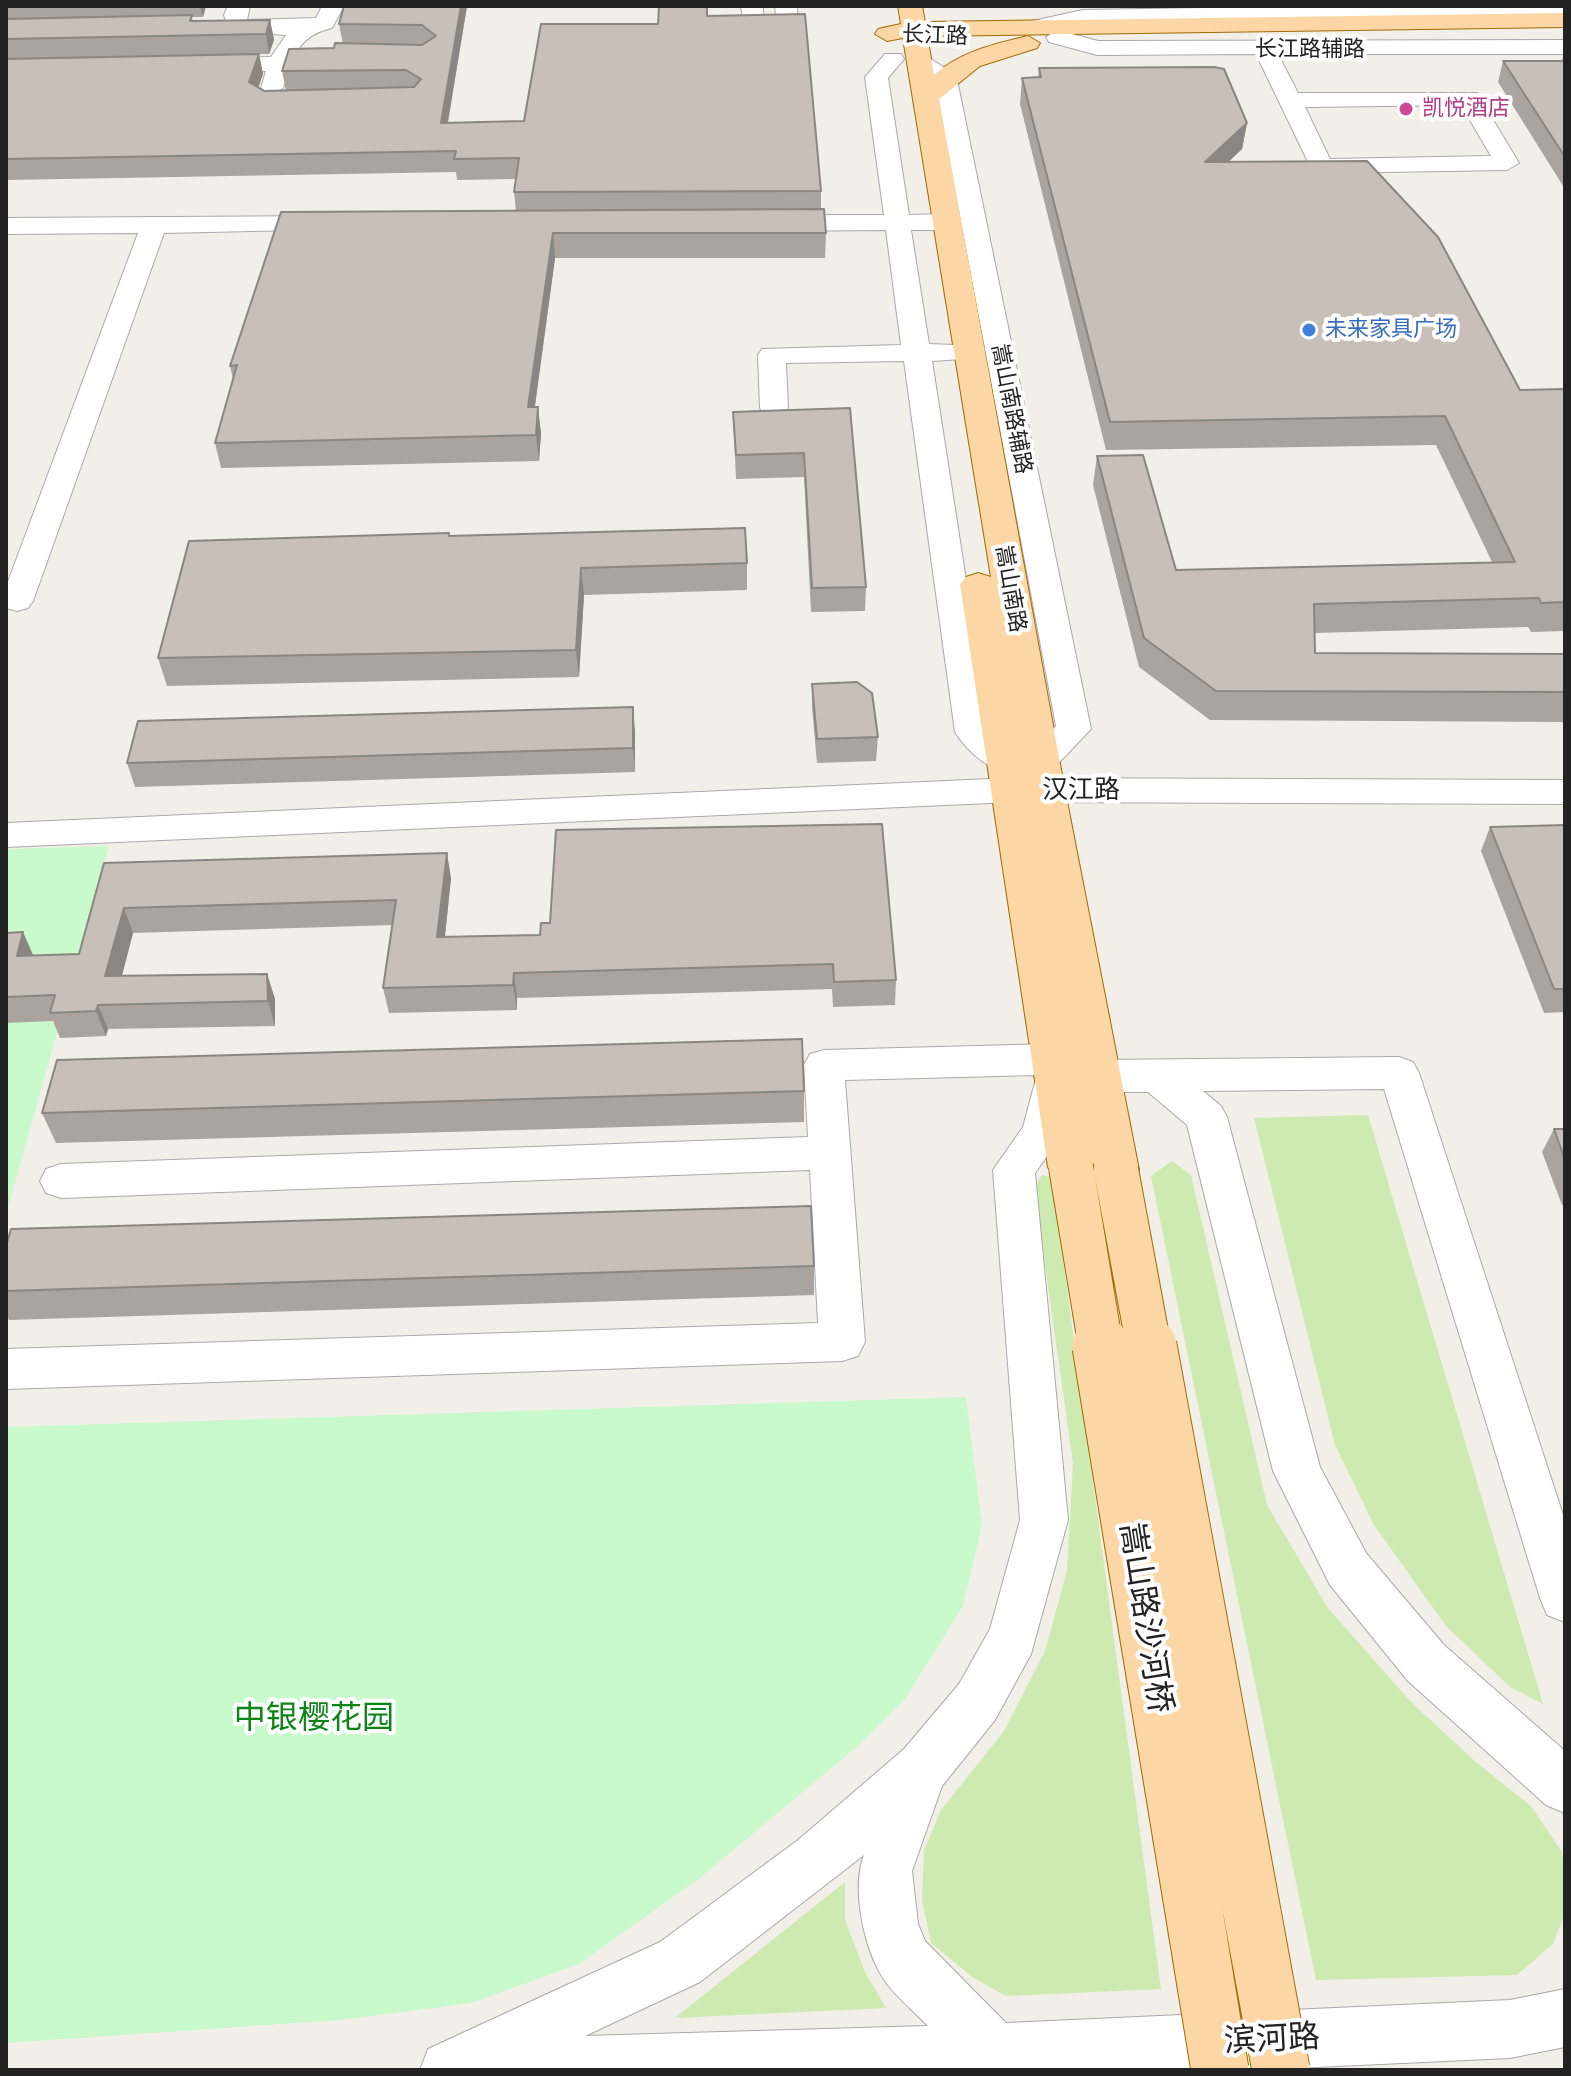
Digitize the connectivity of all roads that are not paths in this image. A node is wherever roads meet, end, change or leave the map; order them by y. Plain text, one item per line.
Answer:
1 (752, 6) edge
2 (786, 6) edge
3 (946, 6) edge
4 (1565, 9) edge
5 (1146, 16) edge
6 (320, 19) edge
7 (233, 20) edge
8 (1565, 20) edge
9 (1284, 25) edge
10 (349, 27) edge
11 (1565, 30) edge
12 (1046, 32) junction
13 (910, 45) edge
14 (1565, 47) edge
15 (1265, 50) junction
16 (312, 54) edge
17 (282, 58) junction
18 (189, 66) edge
19 (1290, 100) junction
20 (283, 102) edge
21 (952, 180) junction
22 (919, 222) junction
23 (738, 223) edge
24 (359, 224) edge
25 (154, 225) junction
26 (6, 226) edge
27 (940, 353) junction
28 (774, 408) edge
29 (17, 601) dead end
30 (1565, 770) edge
31 (1030, 775) junction
32 (1565, 792) edge
33 (6, 835) edge
34 (1069, 1070) junction
35 (1157, 1076) junction
36 (830, 1153) junction
37 (1093, 1169) junction
38 (61, 1181) dead end
39 (6, 1369) edge
40 (1565, 1598) edge
41 (923, 1768) junction
42 (1565, 1787) edge
43 (1565, 2018) edge
44 (994, 2053) junction
45 (449, 2070) edge
46 (1220, 2070) edge
47 (1281, 2070) edge

1 - 2 street
3 - 12 main road
4 - 9 street, 长江路辅路
5 - 9 main road, 长江路
5 - 12 main road, 长江路
6 - 7 street
6 - 10 street
6 - 17 street
8 - 9 main road, 长江路
9 - 11 main road, 长江路
9 - 12 main road, 长江路
9 - 14 street, 长江路辅路
9 - 15 street, 长江路辅路
12 - 13 main road, 长江路
12 - 13 main road
12 - 15 street, 长江路辅路
13 - 21 main road, 嵩山南路
13 - 22 main road, 嵩山南路
15 - 19 street
16 - 17 street
17 - 18 street
17 - 20 street
19 - 19 street
21 - 22 main road, 嵩山南路
21 - 31 street, 嵩山南路辅路
22 - 23 street
22 - 27 main road, 嵩山南路
22 - 27 street
24 - 25 street
25 - 26 street
25 - 29 street
27 - 28 street
27 - 31 main road, 嵩山南路
27 - 31 street
30 - 31 street, 汉江路
31 - 32 street, 汉江路
31 - 33 street
31 - 34 main road, 嵩山南路
31 - 34 main road, 嵩山南路
34 - 35 street
34 - 36 street
34 - 37 main road, 嵩山南路
34 - 41 street
35 - 40 street
35 - 42 street
36 - 38 street
36 - 39 street
37 - 46 main road, 嵩山路沙河桥, bridge
37 - 47 main road, 嵩山路沙河桥, bridge
41 - 44 street
41 - 45 street
43 - 44 street, 滨河路
44 - 45 street, 滨河路

